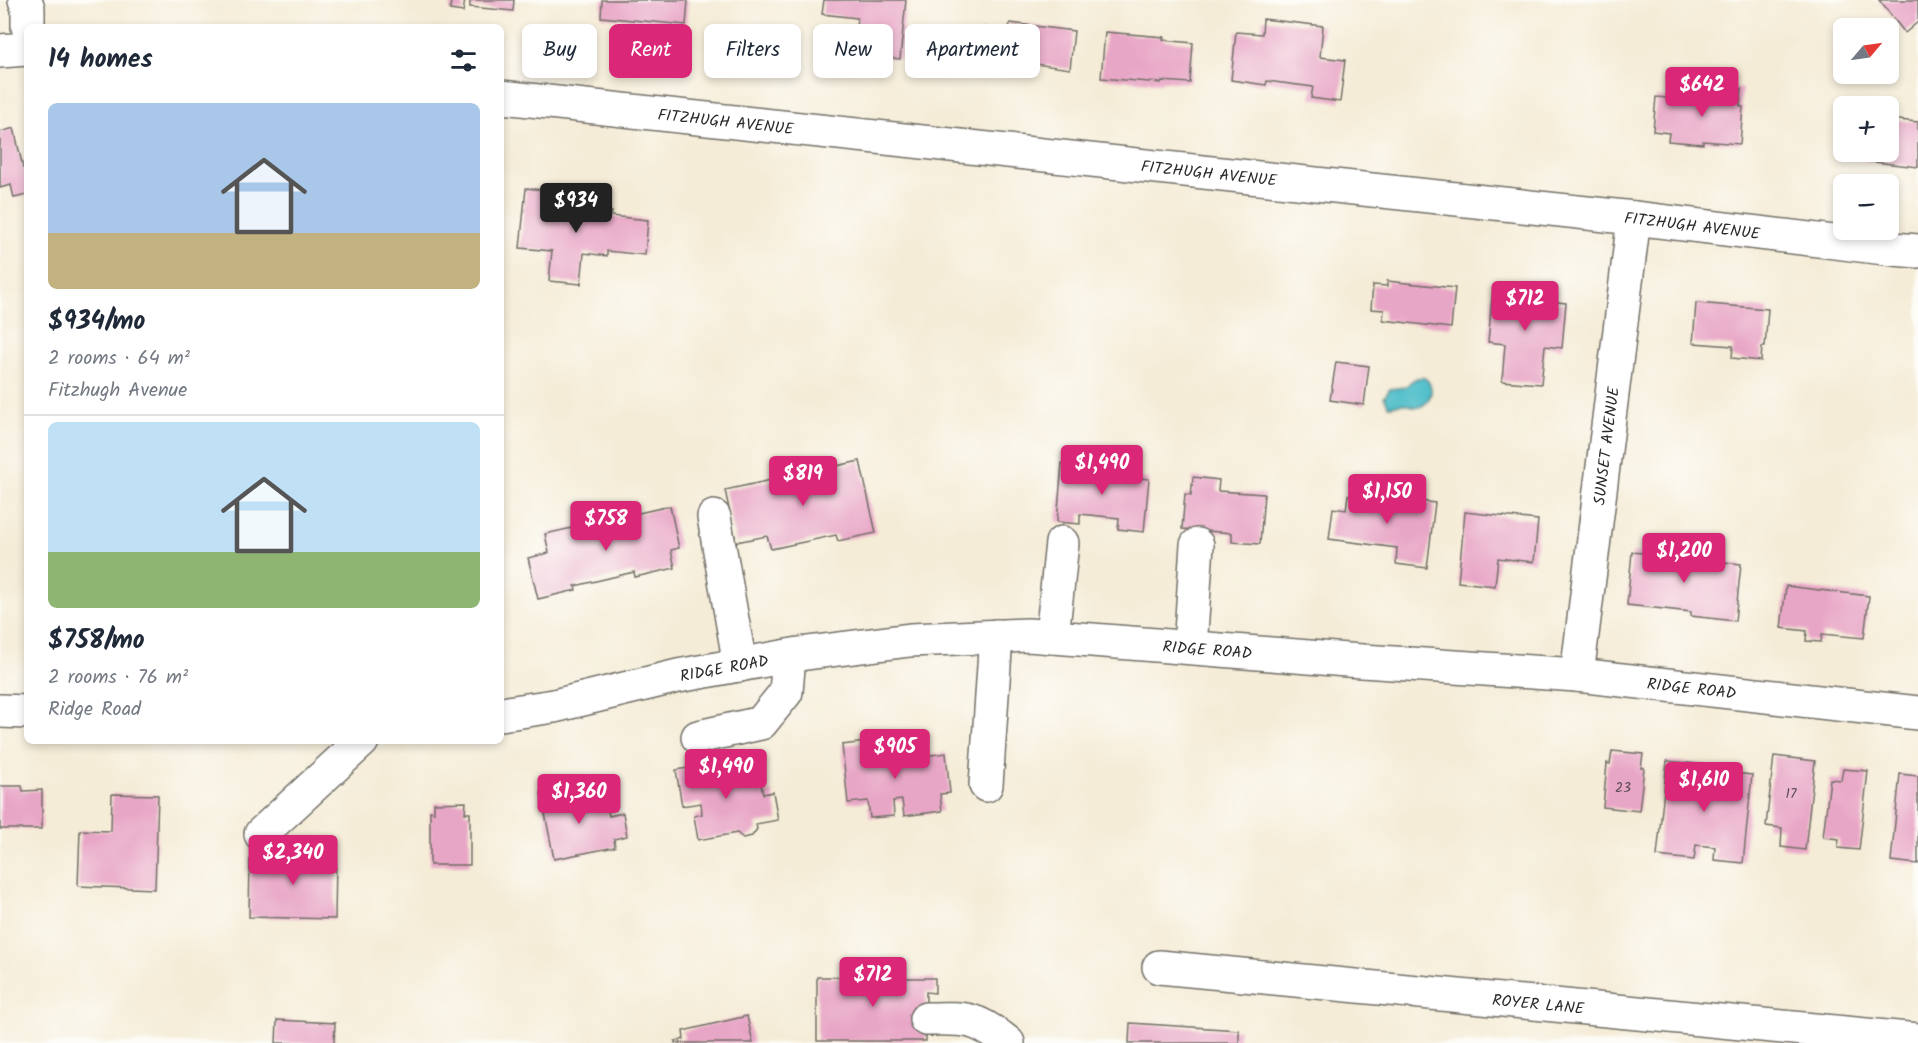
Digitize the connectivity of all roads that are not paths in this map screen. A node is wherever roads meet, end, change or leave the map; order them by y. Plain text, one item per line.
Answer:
1 (25, 0) edge
2 (28, 24) edge
3 (24, 50) edge
4 (0, 51) edge
5 (504, 97) edge
6 (1634, 218) junction
7 (1918, 250) edge
8 (714, 517) dead end
9 (1062, 543) dead end
10 (1197, 545) dead end
11 (996, 636) junction
12 (1052, 637) junction
13 (1190, 647) junction
14 (789, 656) junction
15 (740, 665) junction
16 (1577, 675) junction
17 (0, 711) edge
18 (24, 712) edge
19 (1918, 712) edge
20 (504, 714) edge
21 (698, 737) dead end
22 (359, 744) edge
23 (986, 785) dead end
24 (261, 834) dead end
25 (1159, 967) dead end
26 (926, 1019) dead end
27 (1909, 1041) edge
28 (1008, 1043) edge

1 - 2 street
3 - 4 street
5 - 6 street, FITZHUGH AVENUE
6 - 7 street, FITZHUGH AVENUE
6 - 16 street, SUNSET AVENUE
8 - 15 street
9 - 12 street
10 - 13 street
11 - 12 street, RIDGE ROAD
11 - 14 street, RIDGE ROAD
11 - 23 street
12 - 13 street, RIDGE ROAD
13 - 16 street, RIDGE ROAD
14 - 15 street, RIDGE ROAD
14 - 21 street
15 - 20 street, RIDGE ROAD
16 - 19 street, RIDGE ROAD
17 - 18 street
22 - 24 street
25 - 27 street, ROYER LANE
26 - 28 street

